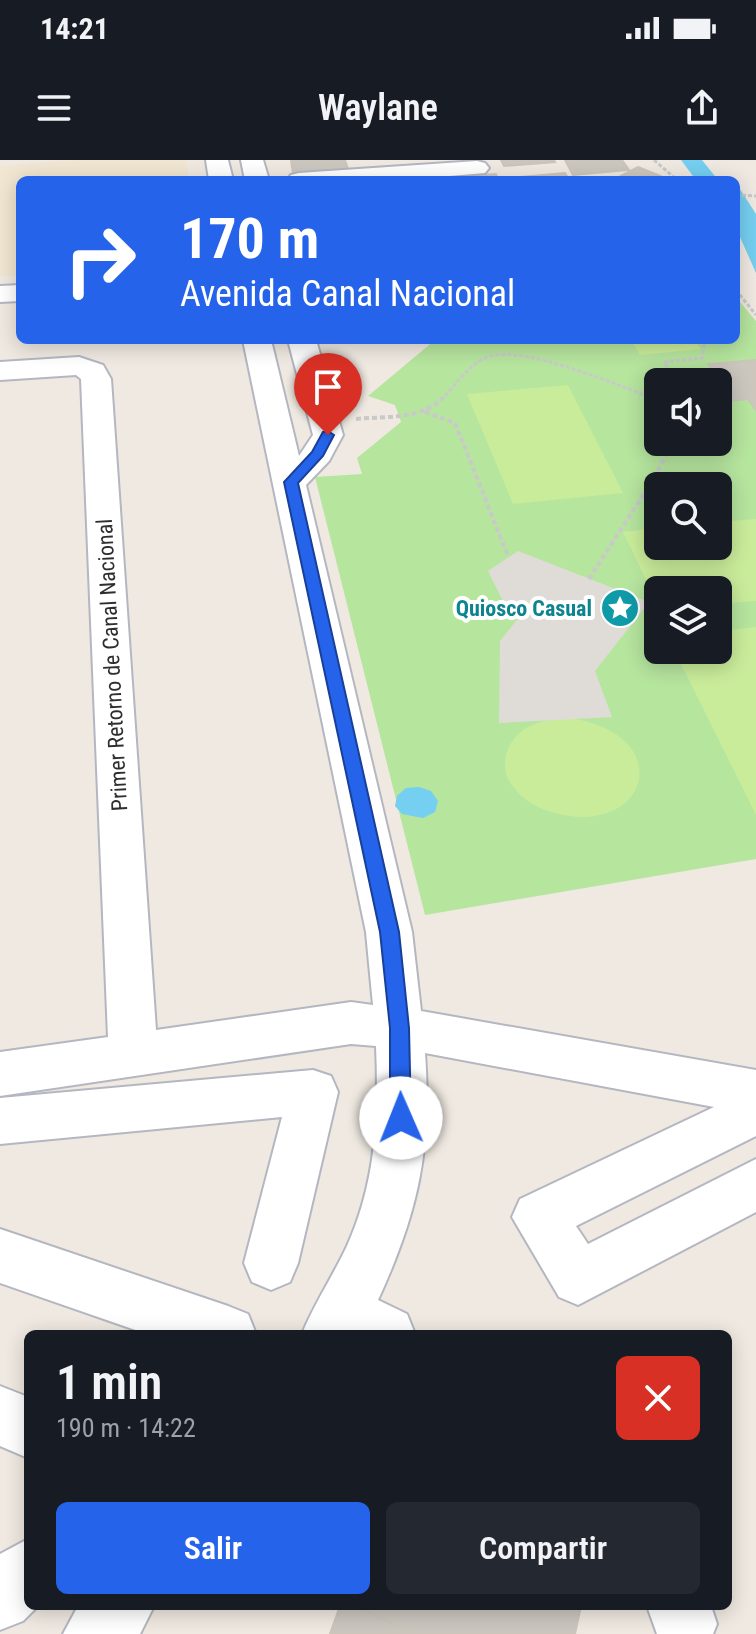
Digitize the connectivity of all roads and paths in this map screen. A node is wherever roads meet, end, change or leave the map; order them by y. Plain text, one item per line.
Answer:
1 (654, 160) edge
2 (477, 168) dead end
3 (358, 176) edge
4 (672, 176) edge
5 (740, 295) edge
6 (756, 315) edge
7 (258, 344) edge
8 (303, 344) edge
9 (704, 344) edge
10 (668, 368) edge
11 (0, 371) edge
12 (643, 394) edge
13 (425, 412) junction
14 (398, 414) dead end
15 (667, 456) edge
16 (291, 482) junction
17 (508, 556) dead end
18 (589, 579) dead end
19 (399, 1028) junction
20 (133, 1054) junction
21 (0, 1074) edge
22 (756, 1092) edge
23 (756, 1111) edge
24 (0, 1121) edge
25 (756, 1184) edge
26 (0, 1256) edge
27 (271, 1263) dead end
28 (353, 1327) edge
29 (216, 1330) edge
30 (0, 1415) edge
31 (24, 1426) edge
32 (24, 1575) edge
33 (0, 1598) edge
34 (118, 1610) edge
35 (96, 1634) edge

1 - 4 path
2 - 3 street
5 - 6 path
7 - 16 street
8 - 16 street
9 - 10 path
11 - 20 street, Primer Retorno de Canal Nacional
12 - 13 path
13 - 14 path
13 - 17 path
15 - 18 path
16 - 19 street
19 - 20 street
19 - 22 street
19 - 28 street
20 - 21 street
23 - 25 street
24 - 27 street
26 - 29 street
30 - 31 street
32 - 33 street
34 - 35 street

